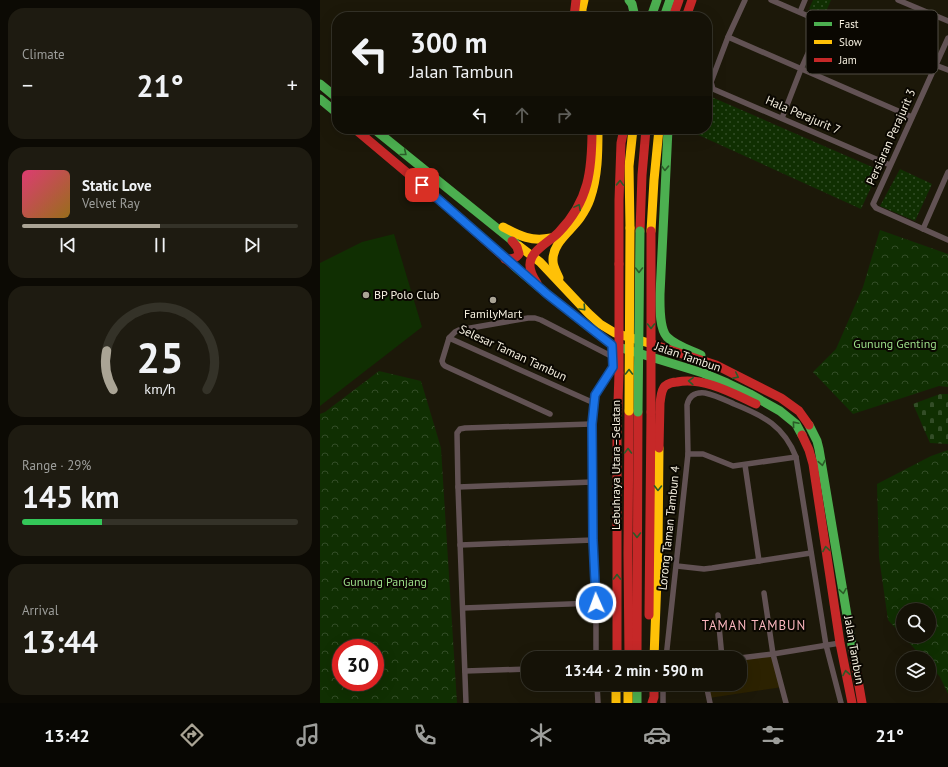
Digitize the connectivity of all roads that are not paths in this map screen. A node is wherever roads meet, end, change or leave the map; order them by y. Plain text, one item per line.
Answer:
1 (576, 0) edge
2 (584, 0) edge
3 (630, 0) edge
4 (657, 0) edge
5 (670, 0) edge
6 (679, 0) edge
7 (692, 0) edge
8 (745, 0) edge
9 (772, 0) edge
10 (805, 0) edge
11 (898, 0) edge
12 (922, 10) edge
13 (574, 12) edge
14 (582, 12) edge
15 (634, 12) edge
16 (653, 12) edge
17 (666, 12) edge
18 (675, 12) edge
19 (688, 12) edge
20 (691, 12) edge
21 (800, 12) junction
22 (806, 15) edge
23 (938, 17) edge
24 (948, 21) edge
25 (728, 37) junction
26 (948, 38) edge
27 (806, 58) edge
28 (938, 60) edge
29 (938, 66) edge
30 (801, 69) junction
31 (948, 70) edge
32 (806, 71) edge
33 (813, 74) edge
34 (932, 74) edge
35 (712, 79) edge
36 (320, 84) edge
37 (712, 86) edge
38 (332, 94) edge
39 (320, 99) edge
40 (332, 105) edge
41 (332, 110) edge
42 (912, 117) junction
43 (782, 118) junction
44 (361, 134) edge
45 (369, 134) edge
46 (380, 134) edge
47 (592, 134) edge
48 (598, 134) edge
49 (622, 134) edge
50 (632, 134) edge
51 (646, 134) edge
52 (658, 134) edge
53 (667, 134) edge
54 (389, 158) junction
55 (890, 165) junction
56 (948, 172) edge
57 (946, 183) edge
58 (472, 209) junction
59 (923, 229) junction
60 (507, 235) junction
61 (553, 238) junction
62 (948, 240) edge
63 (532, 255) junction
64 (505, 259) junction
65 (564, 288) junction
66 (546, 294) junction
67 (449, 338) junction
68 (612, 345) junction
69 (613, 357) junction
70 (716, 365) junction
71 (594, 403) junction
72 (780, 411) junction
73 (633, 412) junction
74 (550, 414) dead end
75 (592, 424) junction
76 (688, 454) junction
77 (796, 458) junction
78 (745, 465) junction
79 (592, 482) junction
80 (458, 487) junction
81 (593, 540) junction
82 (460, 545) junction
83 (811, 553) junction
84 (759, 561) junction
85 (677, 566) junction
86 (764, 593) dead end
87 (596, 603) junction
88 (463, 608) junction
89 (718, 615) dead end
90 (840, 643) junction
91 (826, 645) junction
92 (596, 651) edge
93 (616, 651) edge
94 (629, 651) edge
95 (637, 651) edge
96 (649, 651) edge
97 (654, 651) edge
98 (667, 651) edge
99 (721, 651) edge
100 (773, 654) junction
101 (747, 657) edge
102 (521, 669) edge
103 (465, 671) junction
104 (597, 691) edge
105 (616, 691) edge
106 (628, 691) edge
107 (637, 691) edge
108 (649, 691) edge
109 (654, 691) edge
110 (663, 691) edge
111 (707, 691) edge
112 (466, 703) edge
113 (598, 703) edge
114 (616, 703) edge
115 (628, 703) edge
116 (637, 703) edge
117 (650, 703) edge
118 (663, 703) edge
119 (710, 703) edge
120 (786, 703) edge
121 (841, 703) edge
122 (852, 703) edge
123 (862, 703) edge

1 - 13 main road
2 - 14 main road
3 - 15 main road
4 - 16 main road
5 - 17 main road
6 - 18 main road
7 - 19 main road
7 - 20 main road
8 - 25 street
9 - 21 street
10 - 21 street
11 - 12 street
21 - 22 street
23 - 24 street
25 - 30 street
25 - 35 street, Hala Perajurit 7
26 - 28 street, Persiaran Perajurit 3
27 - 30 street
29 - 31 street
30 - 32 street
30 - 43 street
33 - 42 street
34 - 42 street, Persiaran Perajurit 3
36 - 38 main road
37 - 43 street, Hala Perajurit 7
39 - 40 main road
39 - 41 main road
42 - 55 street, Persiaran Perajurit 3
43 - 55 street, Hala Perajurit 7
44 - 54 main road, Jalan Tambun
45 - 54 main road
46 -> 58 main road, Jalan Tambun
61 -> 47 main road
48 - 65 main road
93 -> 49 main road, bridge
73 -> 50 main road, Lebuhraya Utara–Selatan, bridge
51 -> 73 main road, Lebuhraya Utara–Selatan, bridge
52 -> 96 main road, bridge
53 -> 70 main road
54 - 64 main road, Jalan Tambun
55 - 59 street, Persiaran Perajurit 3
56 - 57 street
57 - 59 street
58 - 60 main road, Jalan Tambun
58 - 61 main road
59 - 62 street
60 - 63 main road, Jalan Tambun
60 - 64 main road
61 - 63 main road
63 - 65 main road, Jalan Tambun
63 - 66 main road
64 - 66 main road, Jalan Tambun
65 -> 70 main road, Jalan Tambun
66 - 68 main road, Jalan Tambun
67 - 69 street, Selesar Taman Tambun
67 - 71 street, Selesar Taman Tambun
67 - 74 street
68 - 69 street
68 - 72 main road, Jalan Tambun
69 - 71 street
70 -> 123 main road, Jalan Tambun
71 - 75 street
90 -> 72 main road, Jalan Tambun
72 -> 97 main road
94 -> 73 main road, Lebuhraya Utara–Selatan
73 -> 95 main road, Lebuhraya Utara–Selatan
75 - 79 street
75 - 80 street
76 - 77 street, Lorong Taman Tambun 4
76 - 78 street
76 - 85 street, Lorong Taman Tambun 4
77 - 78 street
77 - 83 street
78 - 84 street
79 - 80 street
79 - 81 street
80 - 82 street
81 - 82 street
81 - 87 street
82 - 88 street
83 - 84 street
83 - 91 street
84 - 85 street
85 - 98 street, Lorong Taman Tambun 4
86 - 100 street
87 - 88 street
87 - 92 street
88 - 103 street
89 - 99 street
90 - 91 street
122 -> 90 main road, Jalan Tambun
91 - 100 street
91 - 121 street
100 - 101 street
100 - 120 street
102 - 103 street
103 - 112 street
104 - 113 street
105 - 114 main road
106 - 115 main road
107 - 116 main road
108 - 117 main road
109 - 117 main road
110 - 118 street
111 - 119 street

